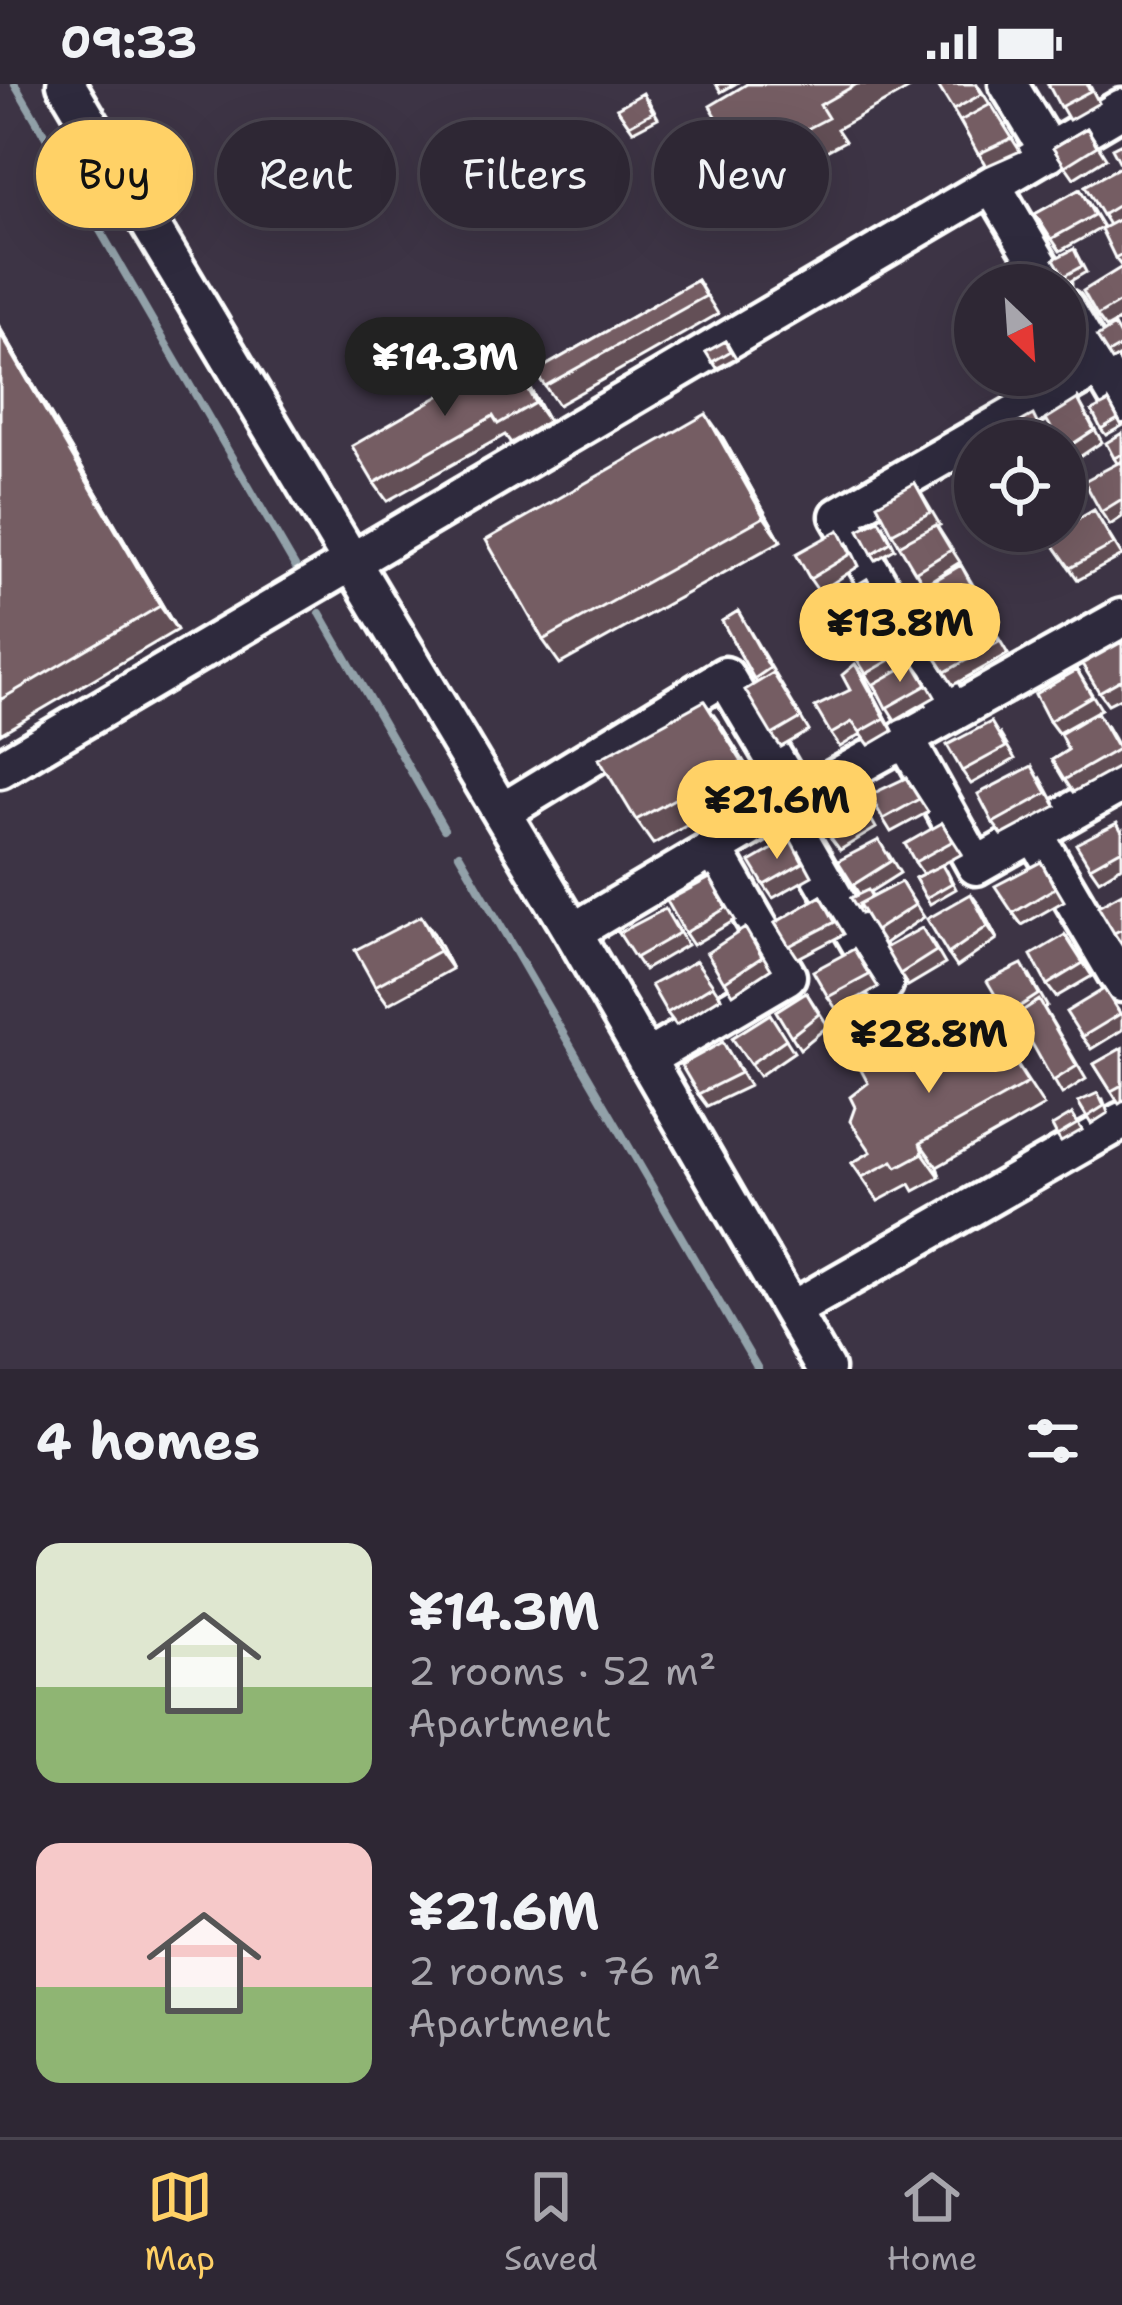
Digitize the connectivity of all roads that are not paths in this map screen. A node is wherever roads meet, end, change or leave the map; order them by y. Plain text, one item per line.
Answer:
1 (66, 84) edge
2 (1008, 84) edge
3 (1118, 107) edge
4 (1048, 152) junction
5 (992, 185) junction
6 (1039, 264) edge
7 (1086, 343) edge
8 (1100, 367) junction
9 (1122, 404) edge
10 (352, 561) junction
11 (1122, 618) edge
12 (952, 712) junction
13 (905, 738) junction
14 (0, 769) edge
15 (1122, 783) edge
16 (790, 803) junction
17 (502, 812) junction
18 (1034, 833) junction
19 (712, 848) junction
20 (573, 932) junction
21 (1122, 983) edge
22 (884, 984) dead end
23 (646, 1059) junction
24 (1122, 1121) edge
25 (792, 1310) junction
26 (825, 1369) edge

1 - 10 street
2 - 4 street
3 - 4 street
4 - 5 street
5 - 6 street
5 - 10 street
7 - 8 street
8 - 9 street
8 - 12 street
10 - 14 street
10 - 17 street
11 - 12 street
12 - 13 street
13 - 16 street
13 - 18 street
15 - 18 street
16 - 17 street
16 - 19 street
16 - 22 street
17 - 20 street
18 - 21 street
19 - 20 street
19 - 23 street
20 - 23 street
23 - 25 street
24 - 25 street
25 - 26 street

